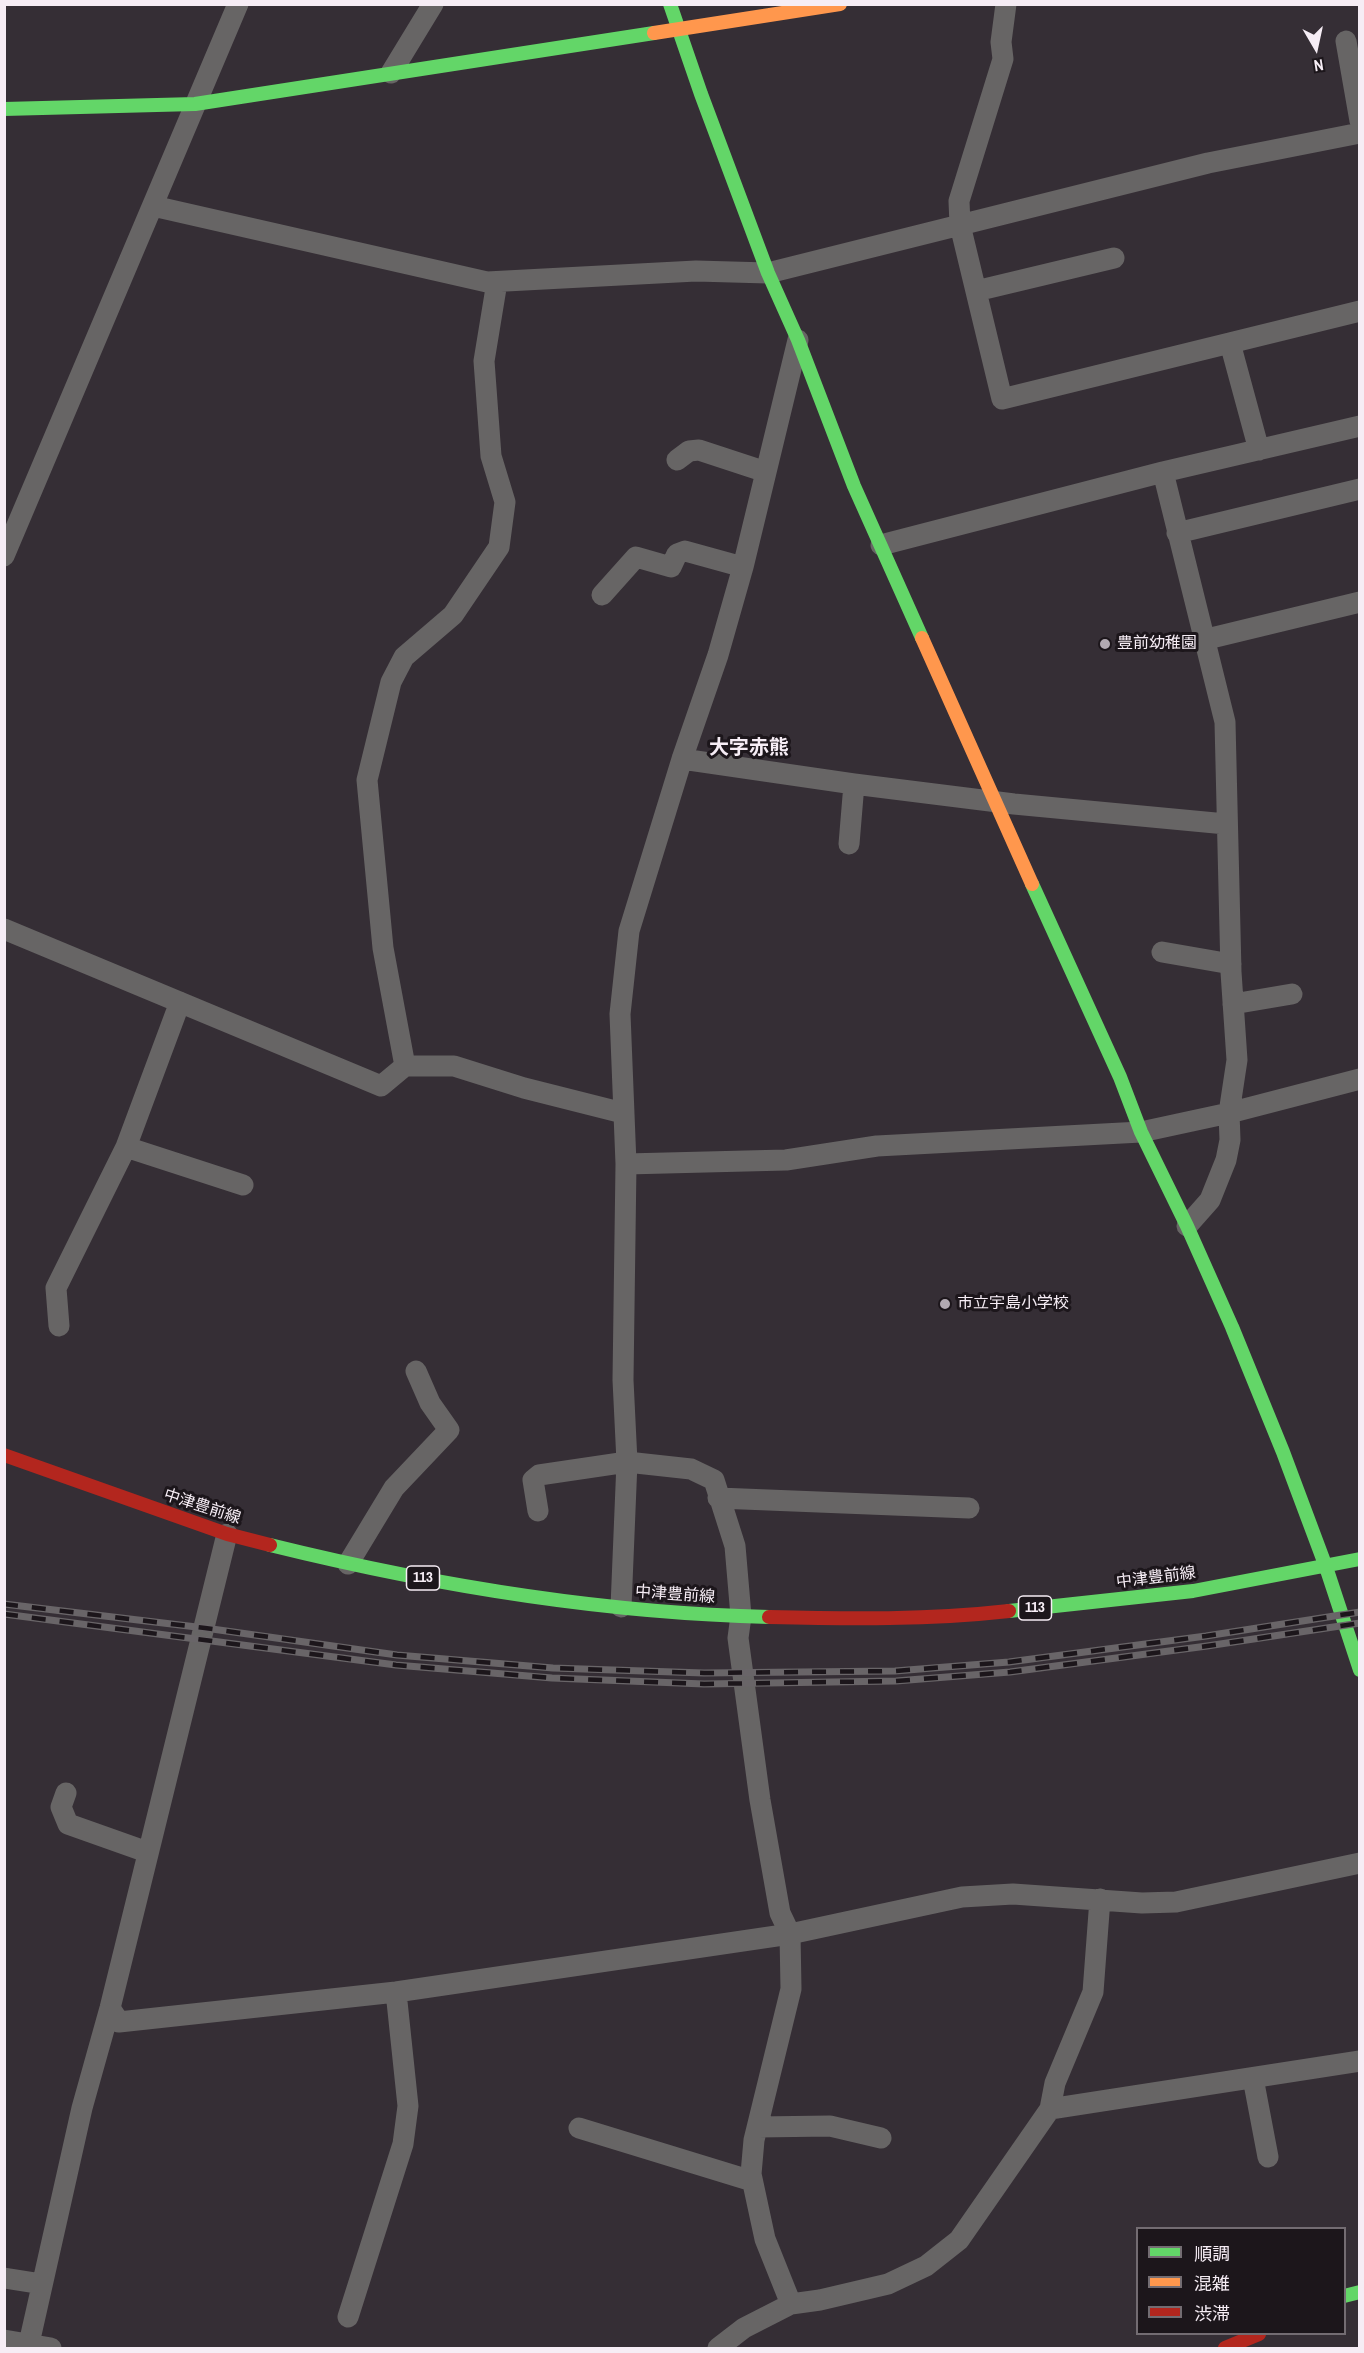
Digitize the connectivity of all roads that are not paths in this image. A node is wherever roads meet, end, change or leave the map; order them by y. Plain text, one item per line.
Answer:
1 (238, 4) edge
2 (433, 4) edge
3 (670, 4) edge
4 (840, 4) edge
5 (1006, 4) edge
6 (680, 28) junction
7 (1346, 41) dead end
8 (391, 73) junction
9 (195, 104) junction
10 (4, 109) edge
11 (1359, 121) edge
12 (1359, 133) edge
13 (153, 206) junction
14 (960, 225) junction
15 (1114, 258) dead end
16 (768, 273) junction
17 (497, 282) junction
18 (976, 291) junction
19 (1359, 311) edge
20 (798, 340) junction
21 (1230, 343) junction
22 (1359, 426) edge
23 (1259, 450) junction
24 (677, 460) dead end
25 (766, 472) junction
26 (1163, 472) junction
27 (1359, 489) edge
28 (1177, 533) junction
29 (881, 545) junction
30 (4, 556) edge
31 (744, 567) junction
32 (602, 595) dead end
33 (1359, 602) edge
34 (1203, 640) junction
35 (682, 759) junction
36 (854, 784) junction
37 (994, 800) junction
38 (1226, 824) junction
39 (849, 844) dead end
40 (4, 929) edge
41 (1162, 952) dead end
42 (1231, 964) junction
43 (1292, 993) dead end
44 (180, 1002) junction
45 (1233, 1004) junction
46 (405, 1066) junction
47 (1359, 1079) edge
48 (623, 1113) junction
49 (1229, 1113) junction
50 (1142, 1132) junction
51 (126, 1148) junction
52 (627, 1164) junction
53 (243, 1185) dead end
54 (1187, 1226) junction
55 (59, 1326) dead end
56 (416, 1371) dead end
57 (4, 1455) edge
58 (627, 1462) junction
59 (718, 1498) junction
60 (969, 1508) dead end
61 (538, 1511) dead end
62 (227, 1534) junction
63 (1359, 1559) edge
64 (348, 1564) junction
65 (1326, 1567) junction
66 (621, 1607) junction
67 (741, 1616) junction
68 (1359, 1670) edge
69 (66, 1793) dead end
70 (147, 1852) junction
71 (1359, 1863) edge
72 (1100, 1899) junction
73 (790, 1934) junction
74 (396, 1992) junction
75 (110, 2008) junction
76 (1359, 2061) edge
77 (1253, 2078) junction
78 (1050, 2109) junction
79 (758, 2127) junction
80 (579, 2128) dead end
81 (881, 2138) dead end
82 (1268, 2157) dead end
83 (752, 2181) junction
84 (4, 2278) edge
85 (42, 2284) junction
86 (791, 2304) junction
87 (348, 2317) dead end
88 (1257, 2335) edge
89 (4, 2340) edge
90 (29, 2346) edge
91 (51, 2349) edge
92 (718, 2349) edge
93 (1225, 2349) edge

1 - 9 street
2 - 8 street
3 - 6 street
4 - 6 street
5 - 14 street
6 - 8 street
6 - 16 street
7 - 11 street
8 - 9 street
9 - 10 street
9 - 13 street
12 - 14 street
13 - 17 street
13 - 30 street
14 - 16 street
14 - 18 street
15 - 18 street
16 - 17 street
16 - 20 street
17 - 46 street
18 - 21 street
19 - 21 street
20 - 25 street
20 - 29 street
21 - 23 street
22 - 23 street
23 - 26 street
24 - 25 street
25 - 31 street
26 - 28 street
26 - 29 street
27 - 28 street
28 - 34 street
29 - 37 street
31 - 32 street
31 - 35 street
33 - 34 street
34 - 38 street
35 - 36 street
35 - 48 street
36 - 37 street
36 - 39 street
37 - 38 street
37 - 50 street
38 - 42 street
40 - 44 street
41 - 42 street
42 - 45 street
43 - 45 street
44 - 46 street
44 - 51 street
45 - 49 street
46 - 48 street
47 - 49 street
48 - 52 street
49 - 50 street
49 - 54 street
50 - 52 street
50 - 54 street
51 - 53 street
51 - 55 street
52 - 58 street
54 - 65 street
56 - 64 street
57 - 62 street, 中津豊前線 / 113
58 - 59 street
58 - 61 street
58 - 66 street
59 - 60 street
59 - 67 street
62 - 64 street, 中津豊前線 / 113
62 - 70 street
63 - 65 street, 中津豊前線 / 113
64 - 66 street, 中津豊前線 / 113
65 - 67 street, 中津豊前線 / 113
65 - 68 street
66 - 67 street, 中津豊前線 / 113
67 - 73 street
69 - 70 street
70 - 75 street
71 - 72 street
72 - 73 street
72 - 78 street
73 - 74 street
73 - 79 street
74 - 75 street
74 - 87 street
75 - 85 street
76 - 77 street
77 - 78 street
77 - 82 street
78 - 86 street
79 - 81 street
79 - 83 street
80 - 83 street
83 - 86 street
84 - 85 street
85 - 90 street
86 - 92 street
88 - 93 street
89 - 90 street
90 - 91 street

